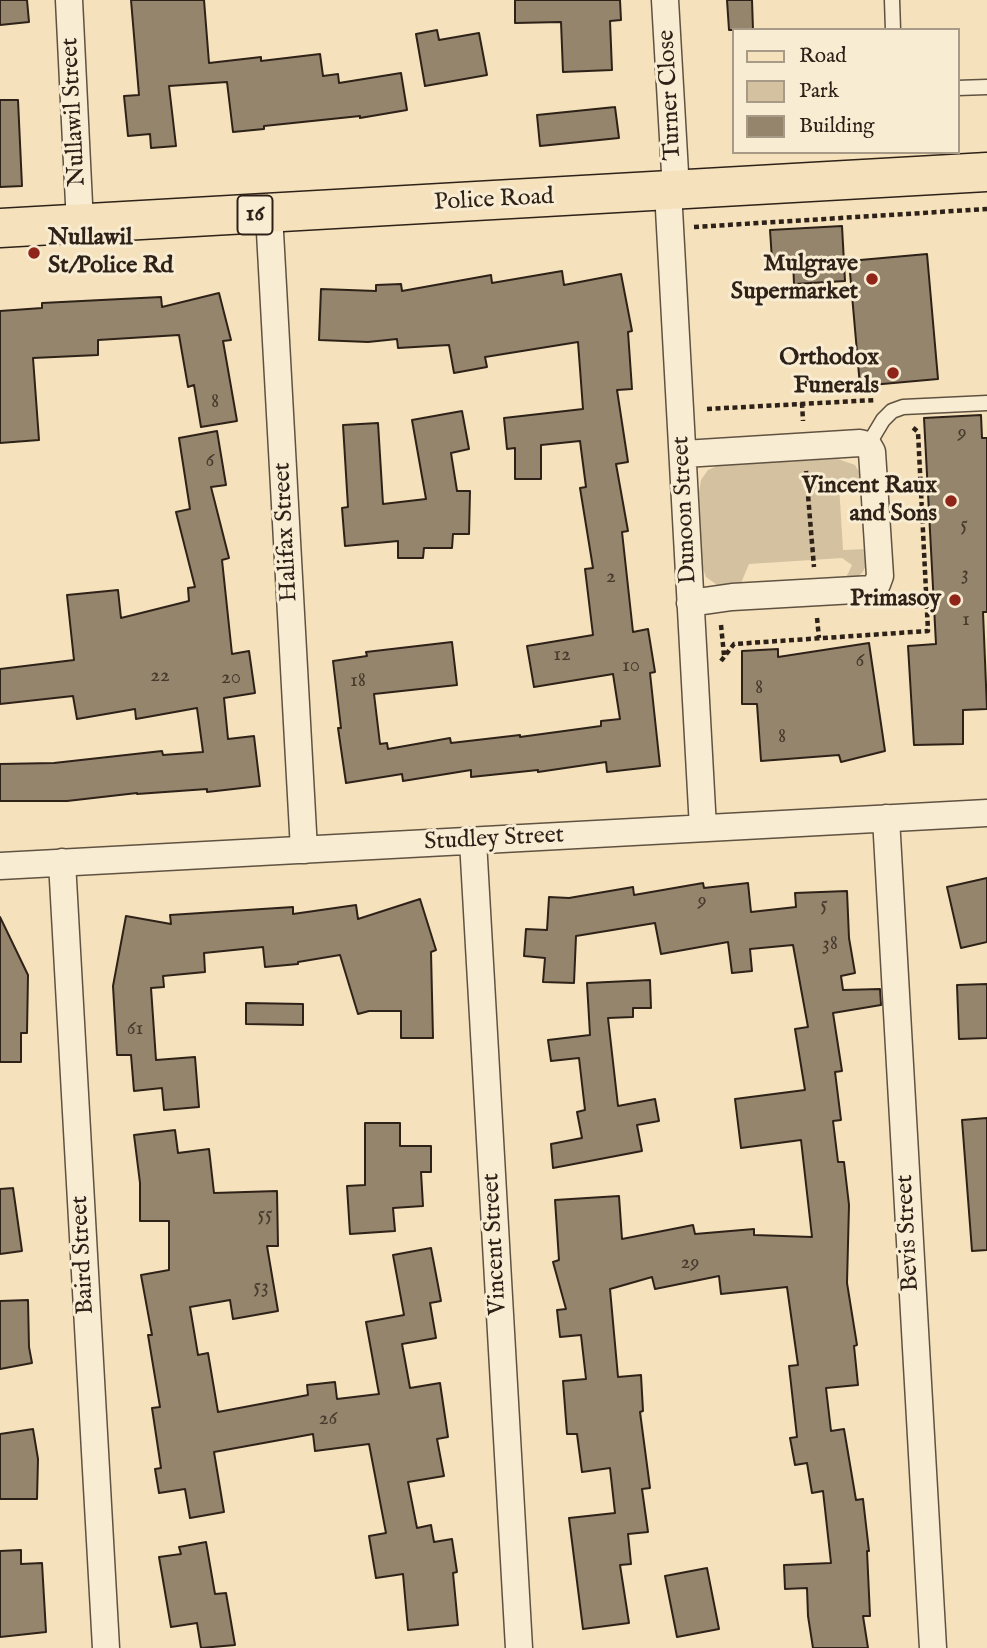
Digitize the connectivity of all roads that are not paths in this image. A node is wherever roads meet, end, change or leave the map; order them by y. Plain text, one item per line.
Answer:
1 (69, 0) edge
2 (665, 0) edge
3 (892, 0) edge
4 (893, 28) edge
5 (987, 87) edge
6 (959, 88) edge
7 (987, 172) edge
8 (672, 191) junction
9 (268, 214) junction
10 (80, 224) junction
11 (0, 228) edge
12 (987, 403) edge
13 (868, 445) junction
14 (696, 453) junction
15 (690, 603) junction
16 (987, 813) edge
17 (886, 818) junction
18 (703, 828) junction
19 (473, 841) junction
20 (304, 850) junction
21 (62, 862) junction
22 (0, 866) edge
23 (106, 1648) edge
24 (519, 1648) edge
25 (933, 1648) edge

1 - 10 street, Nullawil Street
2 - 8 street, Turner Close
3 - 4 lane
5 - 6 lane
7 - 8 main road, Police Road / 16
8 - 9 main road, Police Road / 16
8 - 14 street, Dunoon Street
9 - 10 main road, Police Road / 16
9 - 20 street, Halifax Street
10 - 11 main road, Police Road / 16
12 - 13 lane
13 - 14 street
13 - 15 street
14 - 15 street, Dunoon Street
15 - 18 street, Dunoon Street
16 - 17 street, Studley Street
17 - 18 street, Studley Street
17 - 25 street, Bevis Street
18 - 19 street, Studley Street
19 - 20 street, Studley Street
19 - 24 street, Vincent Street
20 - 21 street, Studley Street
21 - 22 street, Studley Street
21 - 23 street, Baird Street

